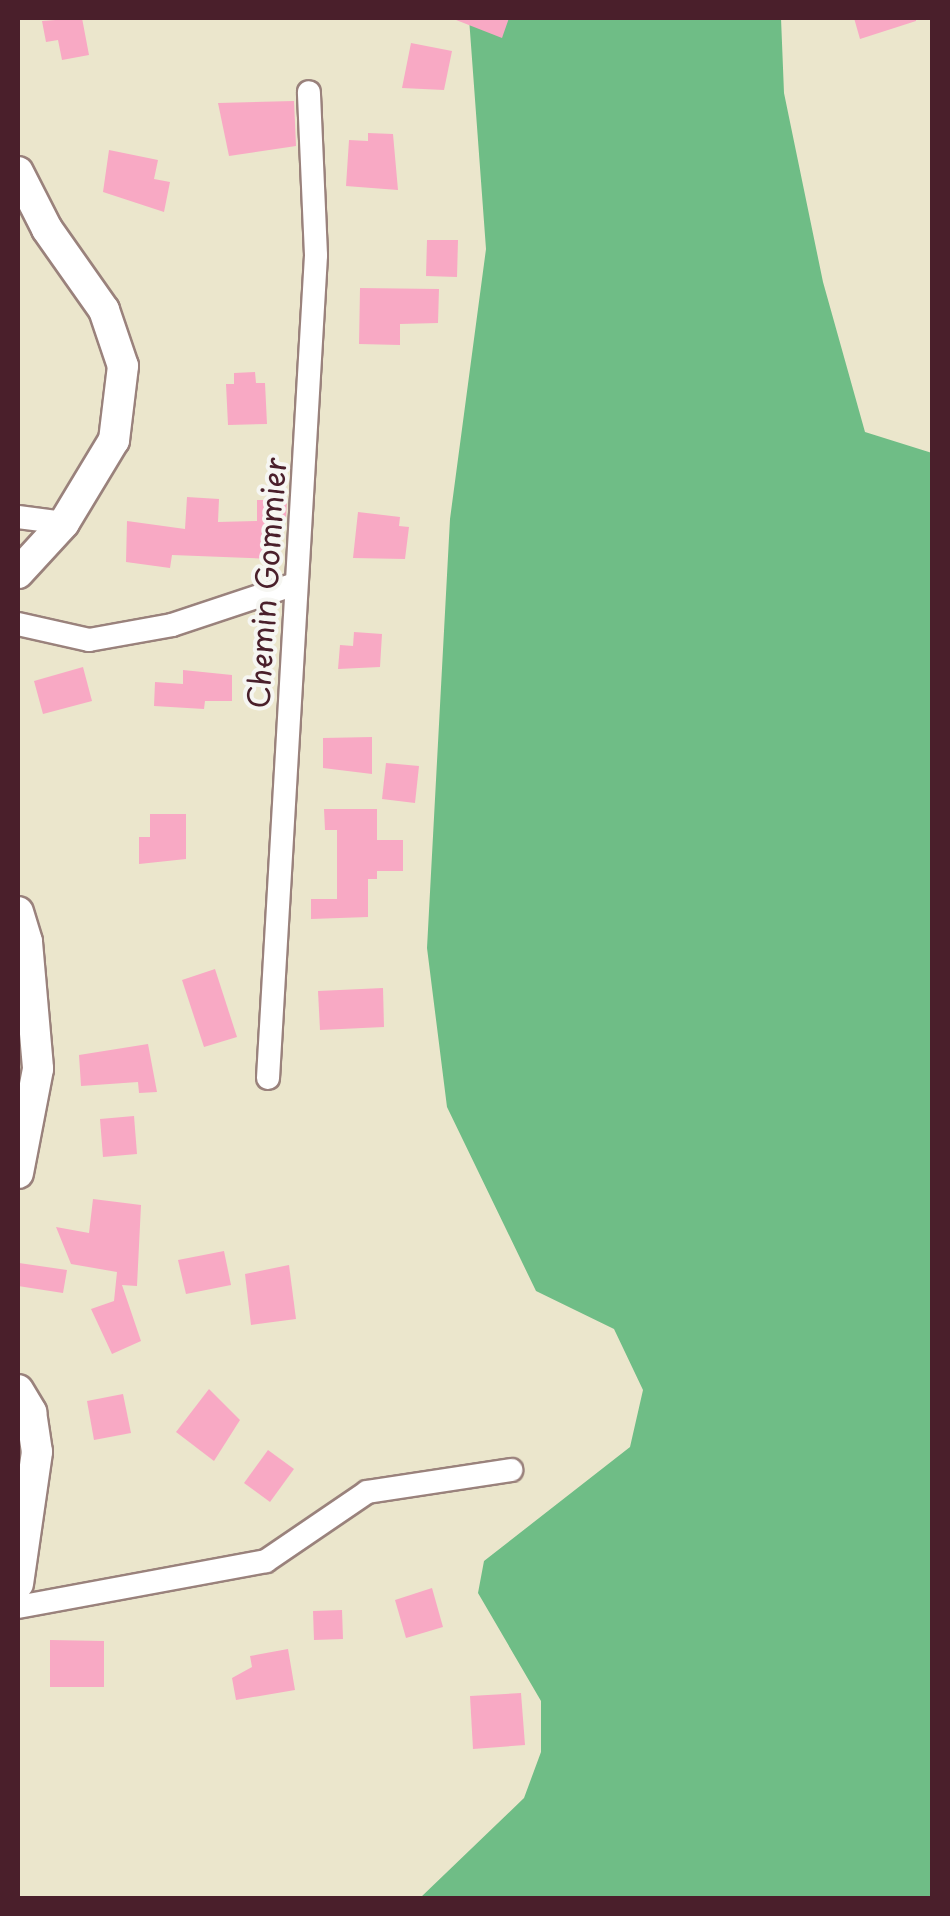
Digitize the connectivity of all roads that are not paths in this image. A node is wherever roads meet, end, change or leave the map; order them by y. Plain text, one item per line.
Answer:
1 (309, 92) dead end
2 (18, 172) edge
3 (18, 517) edge
4 (64, 522) junction
5 (18, 573) edge
6 (292, 585) junction
7 (18, 624) edge
8 (18, 912) edge
9 (268, 1078) dead end
10 (18, 1173) edge
11 (18, 1390) edge
12 (510, 1470) dead end
13 (18, 1584) edge
14 (18, 1607) edge

1 - 6 street, Chemin Gommier
2 - 4 main road
3 - 4 street
4 - 5 main road
6 - 7 street
6 - 9 street, Chemin Gommier
8 - 10 main road
11 - 13 main road
12 - 14 street

